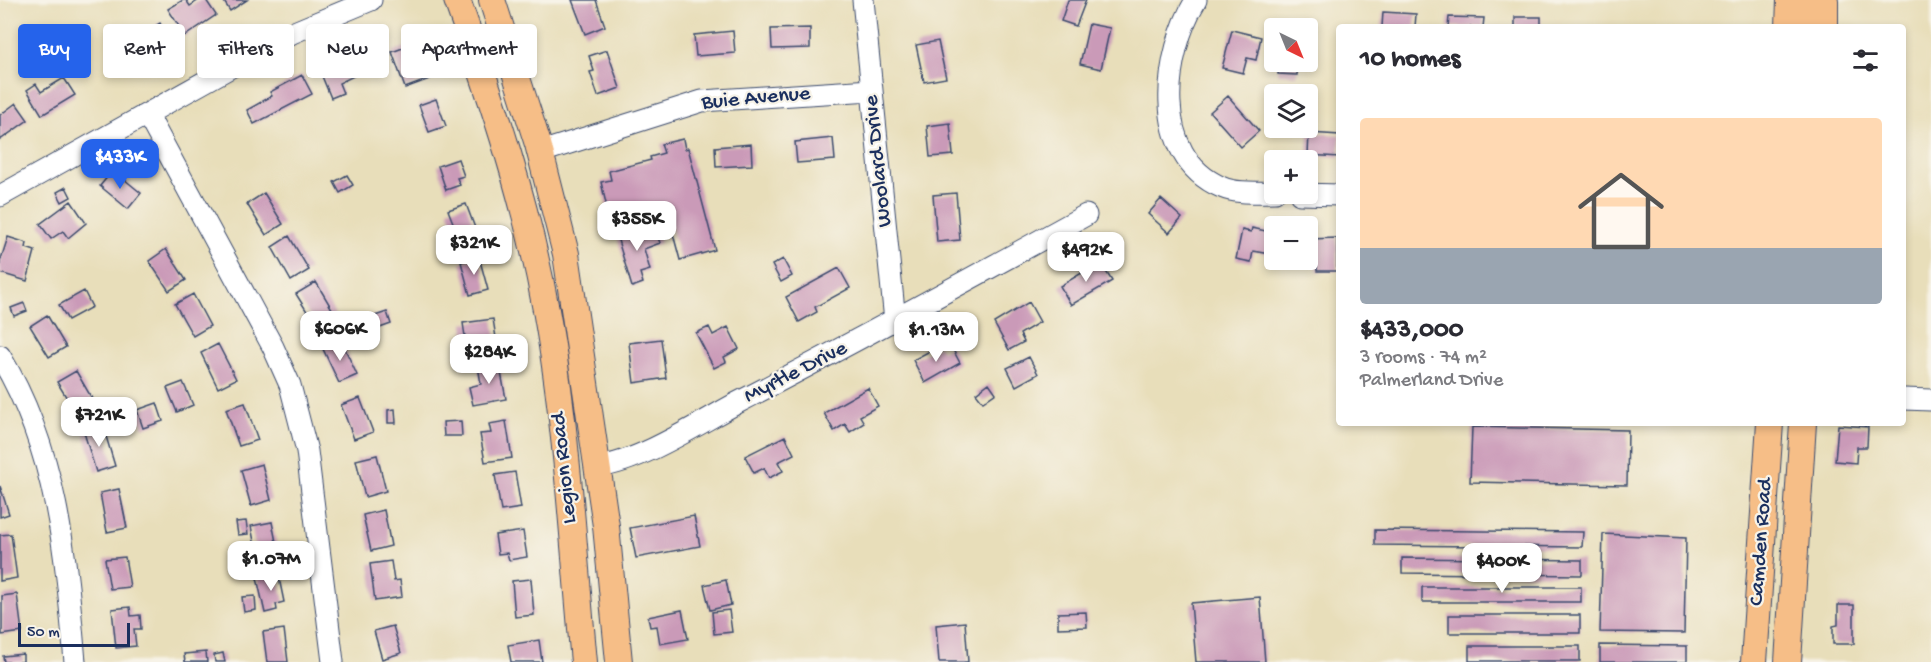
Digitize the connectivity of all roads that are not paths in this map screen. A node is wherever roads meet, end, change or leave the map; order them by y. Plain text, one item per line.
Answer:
1 (371, 0) edge
2 (457, 0) edge
3 (475, 0) edge
4 (492, 0) edge
5 (863, 0) edge
6 (1196, 0) edge
7 (1791, 0) edge
8 (1825, 0) edge
9 (1789, 24) edge
10 (1807, 24) edge
11 (1825, 24) edge
12 (872, 90) junction
13 (525, 102) junction
14 (147, 114) junction
15 (541, 152) junction
16 (1264, 192) edge
17 (1318, 194) edge
18 (1336, 195) edge
19 (0, 196) edge
20 (1086, 215) dead end
21 (895, 321) junction
22 (0, 356) edge
23 (1906, 399) edge
24 (1931, 400) edge
25 (1770, 426) edge
26 (1803, 426) edge
27 (597, 467) junction
28 (75, 662) edge
29 (333, 662) edge
30 (584, 662) edge
31 (619, 662) edge
32 (1754, 662) edge
33 (1788, 662) edge

1 - 14 street
2 - 30 main road, Legion Road
3 - 13 main road
4 - 13 main road, Legion Road
5 - 12 street, Woolard Drive
6 - 16 street
7 - 9 main road
7 - 10 main road
8 - 11 main road
12 - 15 street, Buie Avenue
12 - 21 street, Woolard Drive
13 - 15 main road, Legion Road
14 - 19 street
14 - 29 street
15 - 27 main road, Legion Road
17 - 18 street
20 - 21 street, Myrtle Drive
21 - 27 street, Myrtle Drive
22 - 28 street
23 - 24 street
25 - 32 main road, Camden Road
26 - 33 main road, Camden Road
27 - 31 main road, Legion Road

